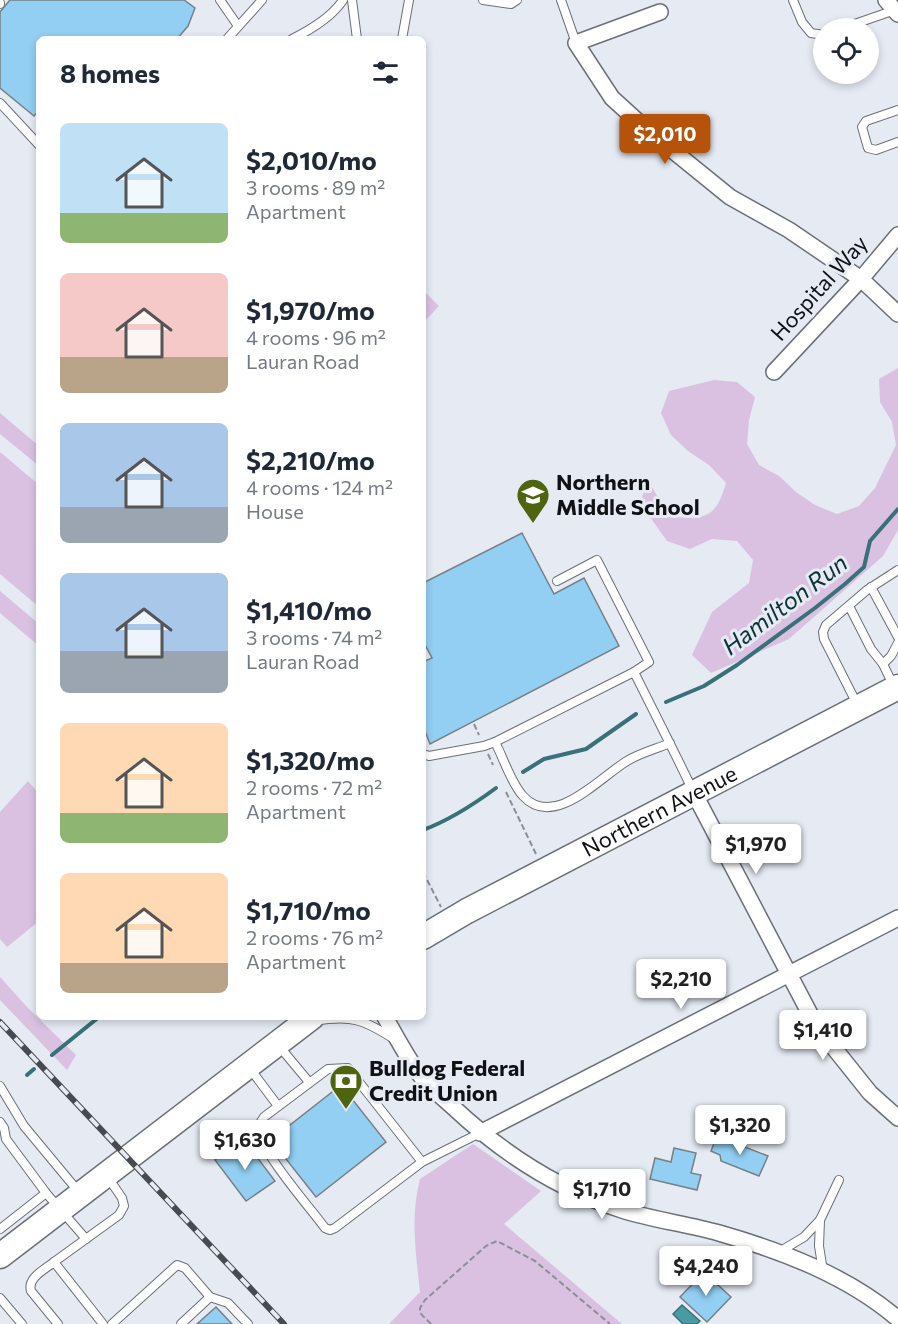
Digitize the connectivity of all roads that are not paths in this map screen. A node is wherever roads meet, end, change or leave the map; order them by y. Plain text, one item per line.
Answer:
1 (220, 0) edge
2 (262, 0) edge
3 (342, 0) edge
4 (352, 0) edge
5 (409, 0) edge
6 (483, 0) edge
7 (517, 0) edge
8 (561, 0) edge
9 (793, 0) edge
10 (893, 8) edge
11 (660, 12) dead end
12 (868, 18) edge
13 (238, 26) junction
14 (813, 33) edge
15 (230, 36) edge
16 (298, 36) edge
17 (357, 36) edge
18 (403, 36) edge
19 (576, 43) junction
20 (0, 102) edge
21 (898, 110) edge
22 (36, 142) edge
23 (898, 142) edge
24 (898, 235) edge
25 (861, 279) junction
26 (898, 314) edge
27 (774, 372) dead end
28 (898, 570) edge
29 (556, 581) dead end
30 (871, 587) junction
31 (849, 606) junction
32 (898, 637) edge
33 (898, 643) edge
34 (883, 663) junction
35 (634, 672) junction
36 (896, 688) edge
37 (859, 707) junction
38 (495, 742) junction
39 (670, 743) junction
40 (426, 755) edge
41 (694, 793) junction
42 (898, 918) edge
43 (426, 934) edge
44 (789, 973) junction
45 (308, 1020) edge
46 (358, 1020) edge
47 (387, 1020) edge
48 (277, 1043) junction
49 (399, 1043) junction
50 (248, 1066) junction
51 (309, 1082) junction
52 (0, 1086) edge
53 (278, 1106) junction
54 (898, 1118) edge
55 (0, 1122) edge
56 (480, 1133) junction
57 (422, 1162) junction
58 (106, 1175) junction
59 (839, 1180) dead end
60 (81, 1194) junction
61 (53, 1201) junction
62 (820, 1220) junction
63 (0, 1229) edge
64 (86, 1239) junction
65 (779, 1252) junction
66 (0, 1256) edge
67 (54, 1262) junction
68 (823, 1271) junction
69 (210, 1297) junction
70 (0, 1298) edge
71 (898, 1319) edge
72 (22, 1324) edge
73 (58, 1324) edge
74 (103, 1324) edge
75 (112, 1324) edge
76 (181, 1324) edge
77 (248, 1324) edge

1 - 13 lane
2 - 13 lane
3 - 16 lane
4 - 17 lane
5 - 18 lane
6 - 7 lane
8 - 19 lane
9 - 14 lane
10 - 12 lane
11 - 19 street
13 - 15 lane
19 - 25 street
20 - 22 lane
21 - 23 lane
24 - 25 street, Hospital Way
25 - 26 street
25 - 27 street, Hospital Way
28 - 30 lane
29 - 35 lane
30 - 31 lane
30 - 32 lane
31 - 34 lane
31 - 37 lane
33 - 34 lane
34 - 36 lane
35 - 38 lane
35 - 39 lane
36 - 37 main road, Northern Avenue
37 - 41 main road, Northern Avenue
38 - 39 lane
38 - 40 lane
39 - 41 lane
41 - 43 main road, Northern Avenue
41 - 44 street
42 - 44 street
44 - 54 street
44 - 56 street
45 - 48 main road
46 - 49 lane
47 - 49 street
48 - 50 main road
48 - 51 lane
49 - 56 street
50 - 53 lane
50 - 58 main road
51 - 53 lane
51 - 57 lane
52 - 60 lane
53 - 57 lane
55 - 61 lane
56 - 57 lane
56 - 65 street
58 - 60 main road
58 - 64 lane
59 - 62 lane
60 - 61 main road
61 - 63 lane
61 - 64 lane
61 - 66 main road
62 - 65 lane
62 - 68 lane
64 - 67 lane
65 - 68 street
67 - 73 lane
67 - 74 lane
68 - 71 street
69 - 75 lane
69 - 76 lane
69 - 77 lane
70 - 72 lane

